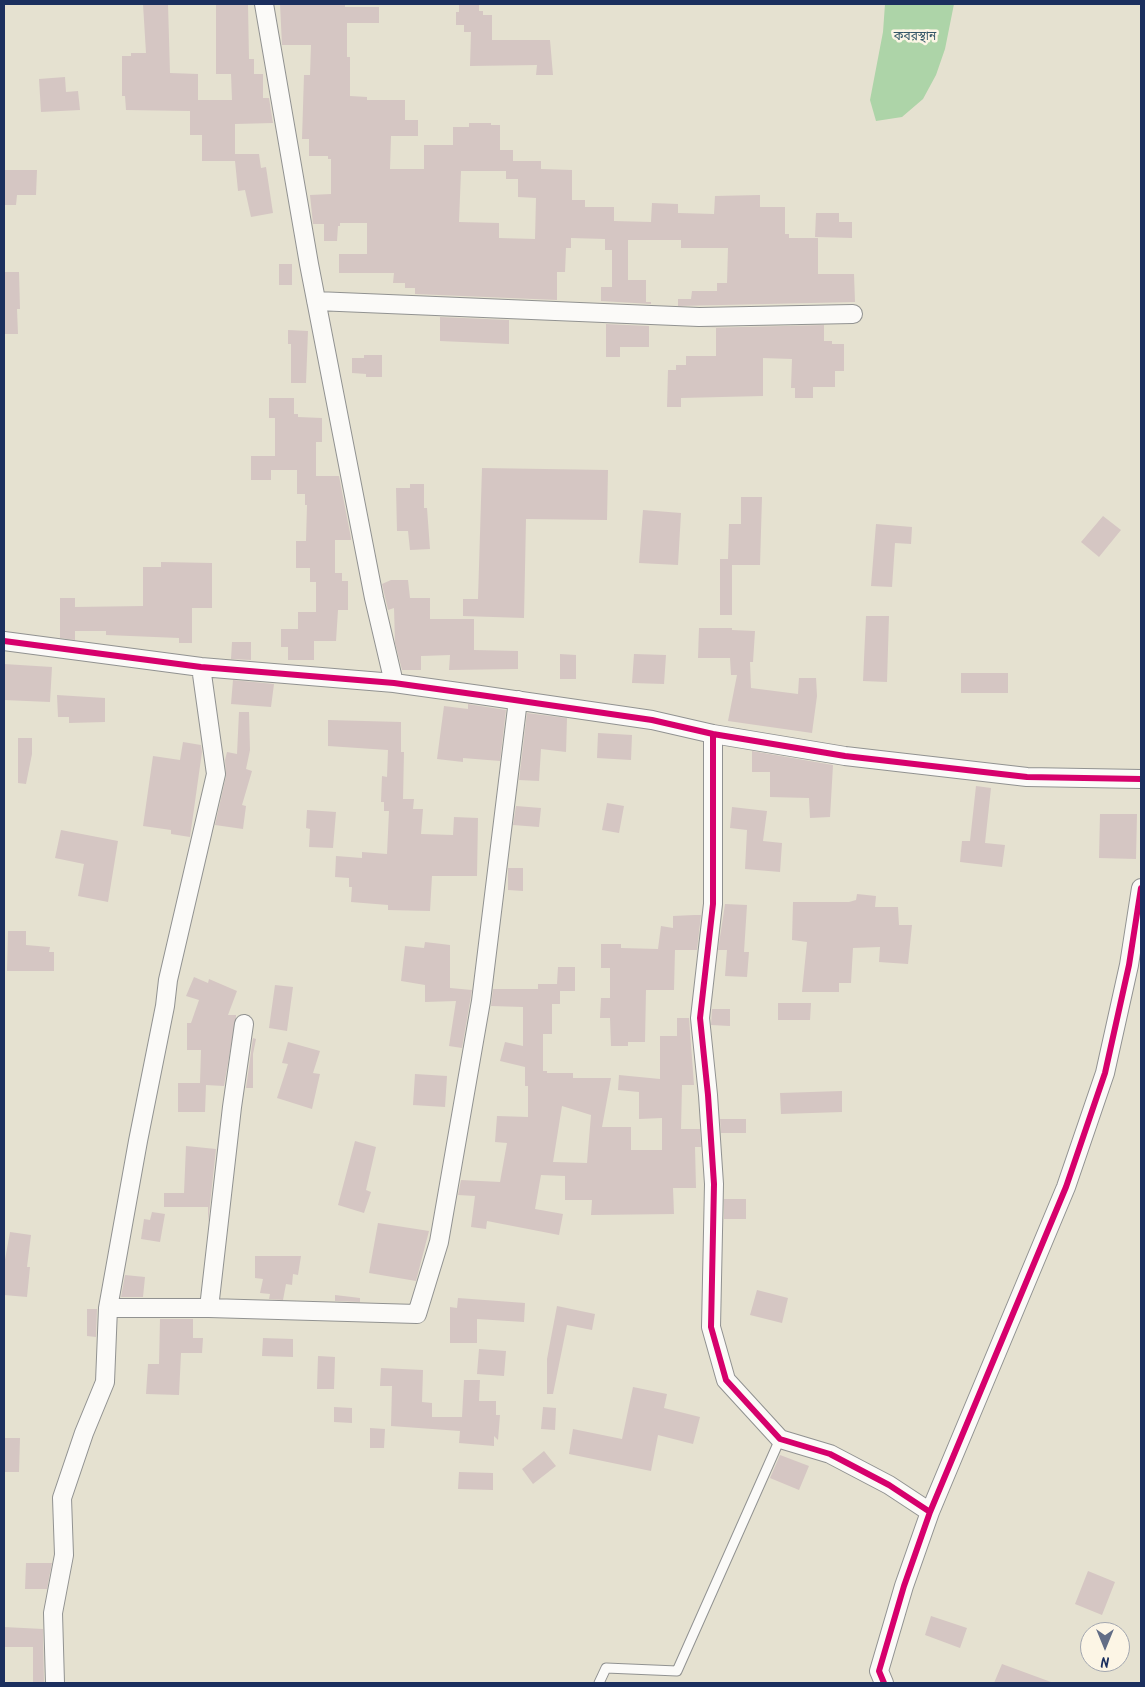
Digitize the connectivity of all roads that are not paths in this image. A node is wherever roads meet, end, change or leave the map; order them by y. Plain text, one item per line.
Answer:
1 (264, 4) edge
2 (316, 301) junction
3 (853, 314) dead end
4 (4, 641) edge
5 (201, 667) junction
6 (394, 683) junction
7 (518, 700) junction
8 (713, 734) junction
9 (1141, 779) edge
10 (1141, 888) edge
11 (244, 1024) dead end
12 (108, 1308) junction
13 (208, 1308) junction
14 (780, 1439) junction
15 (930, 1512) junction
16 (882, 1682) edge
17 (55, 1683) edge
18 (599, 1683) edge

1 - 2 street
2 - 3 street
2 - 6 street
4 - 5 street
5 - 6 street
5 - 12 street
6 - 7 street
7 - 8 street
7 - 13 street
8 - 9 street
8 - 14 street
10 - 15 street
11 - 13 street
12 - 13 street
12 - 17 street
14 - 15 street
14 - 18 lane
15 - 16 street

